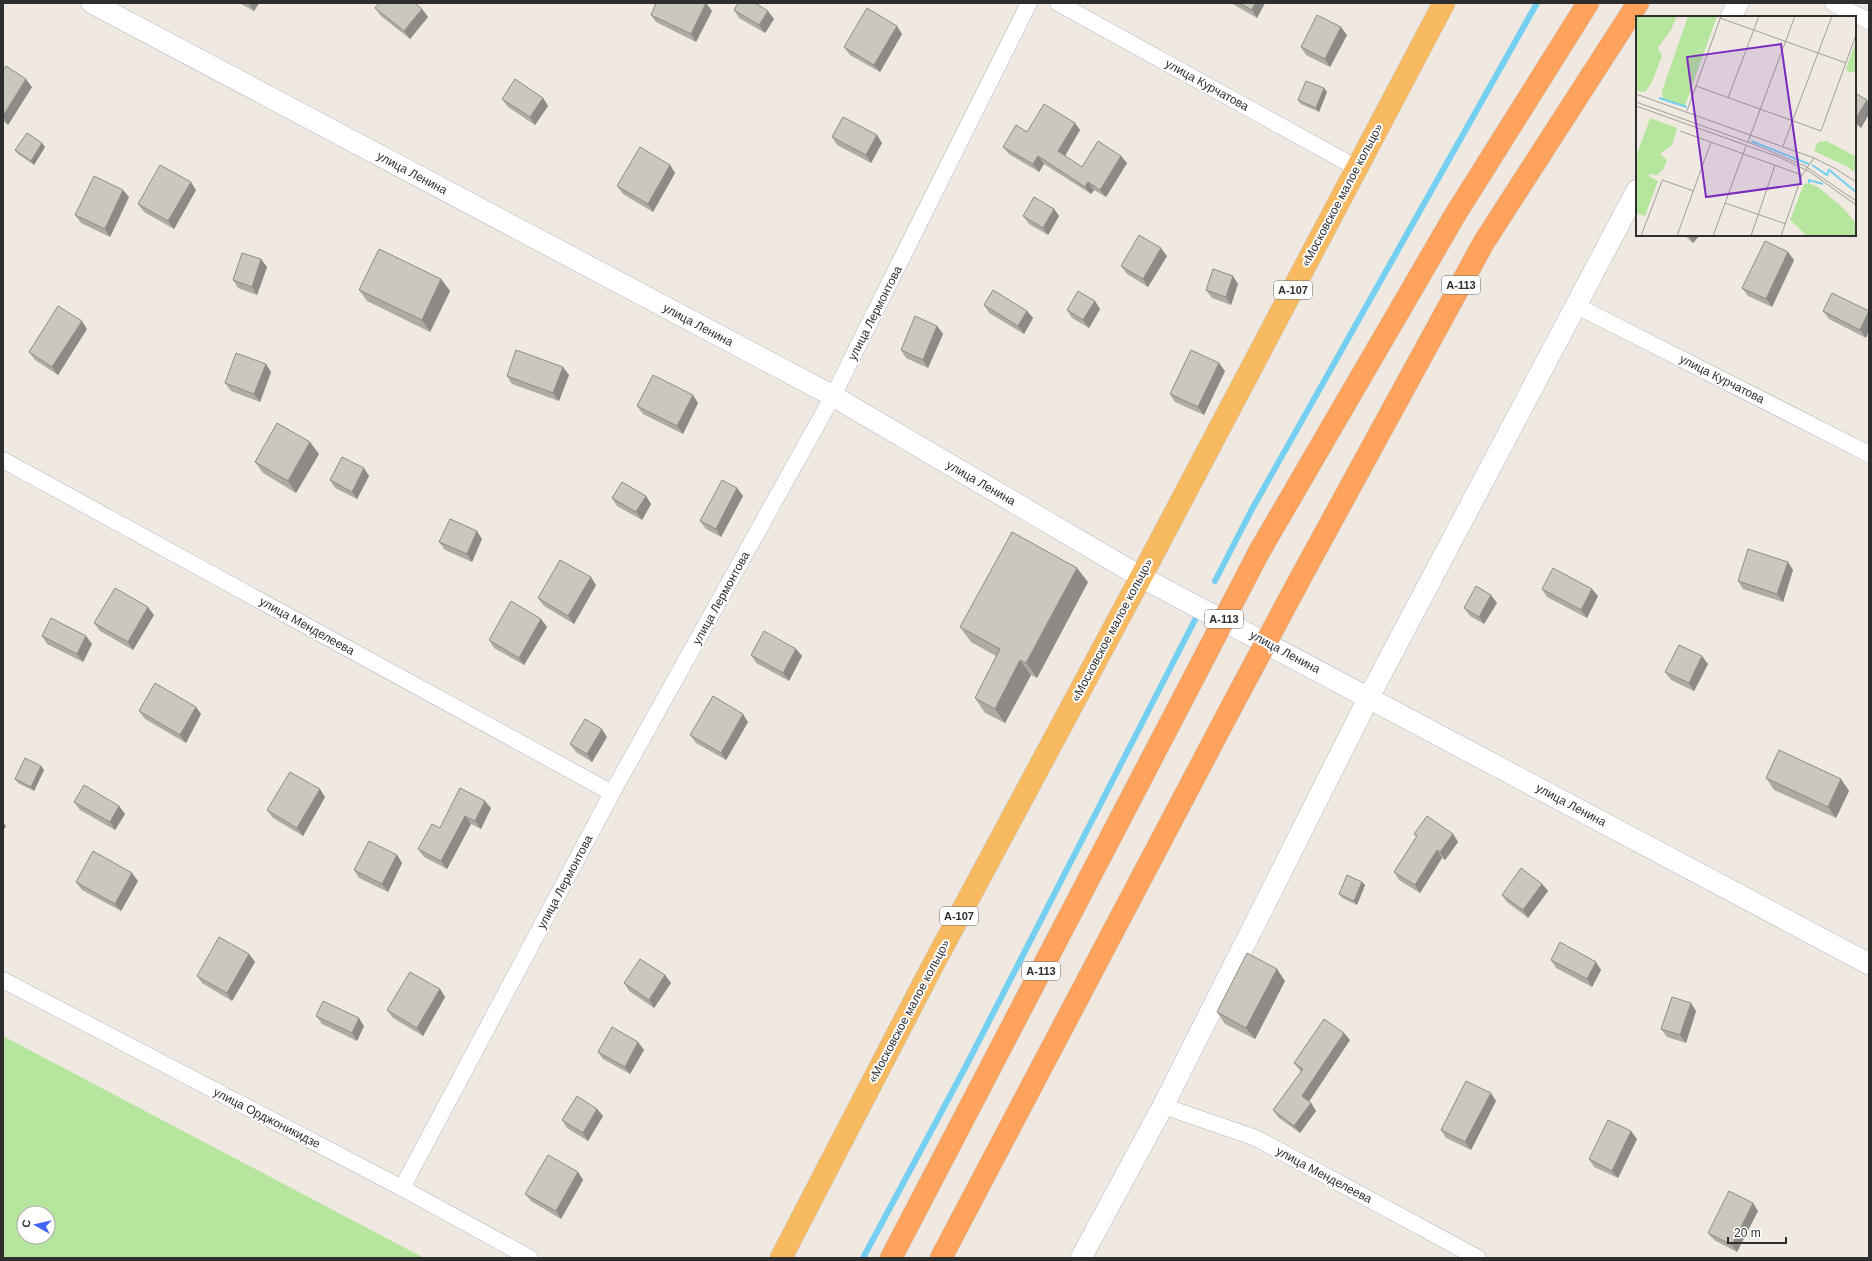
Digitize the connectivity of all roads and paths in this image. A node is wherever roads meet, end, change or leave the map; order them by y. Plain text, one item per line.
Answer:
1 (92, 3) edge
2 (1029, 3) edge
3 (1058, 3) edge
4 (1444, 3) edge
5 (1588, 3) edge
6 (1638, 3) edge
7 (1738, 3) edge
8 (1833, 3) edge
9 (1731, 16) edge
10 (1869, 22) edge
11 (1357, 168) junction
12 (1636, 192) edge
13 (1575, 305) junction
14 (833, 396) junction
15 (1869, 454) edge
16 (3, 460) edge
17 (1141, 577) junction
18 (1369, 697) junction
19 (612, 793) junction
20 (1869, 964) edge
21 (3, 980) edge
22 (1163, 1106) junction
23 (402, 1188) junction
24 (530, 1258) edge
25 (781, 1258) edge
26 (891, 1258) edge
27 (941, 1258) edge
28 (1081, 1258) edge
29 (1478, 1258) edge

1 - 14 street, улица Ленина
2 - 14 street, улица Лермонтова
3 - 11 street, улица Курчатова
4 - 11 highway, «Московское малое кольцо» / А-107
5 - 26 highway, А-113, bridge
6 - 27 highway, А-113, bridge
7 - 9 street
8 - 10 street
11 - 17 highway, «Московское малое кольцо» / А-107
12 - 13 street
13 - 15 street, улица Курчатова
13 - 18 street
14 - 17 street, улица Ленина
14 - 19 street, улица Лермонтова
16 - 19 street, улица Менделеева
17 - 18 street, улица Ленина
17 - 25 highway, «Московское малое кольцо» / А-107
18 - 20 street, улица Ленина
18 - 22 street
19 - 23 street, улица Лермонтова
21 - 23 street, улица Орджоникидзе
22 - 28 street
22 - 29 street, улица Менделеева
23 - 24 street, улица Орджоникидзе

